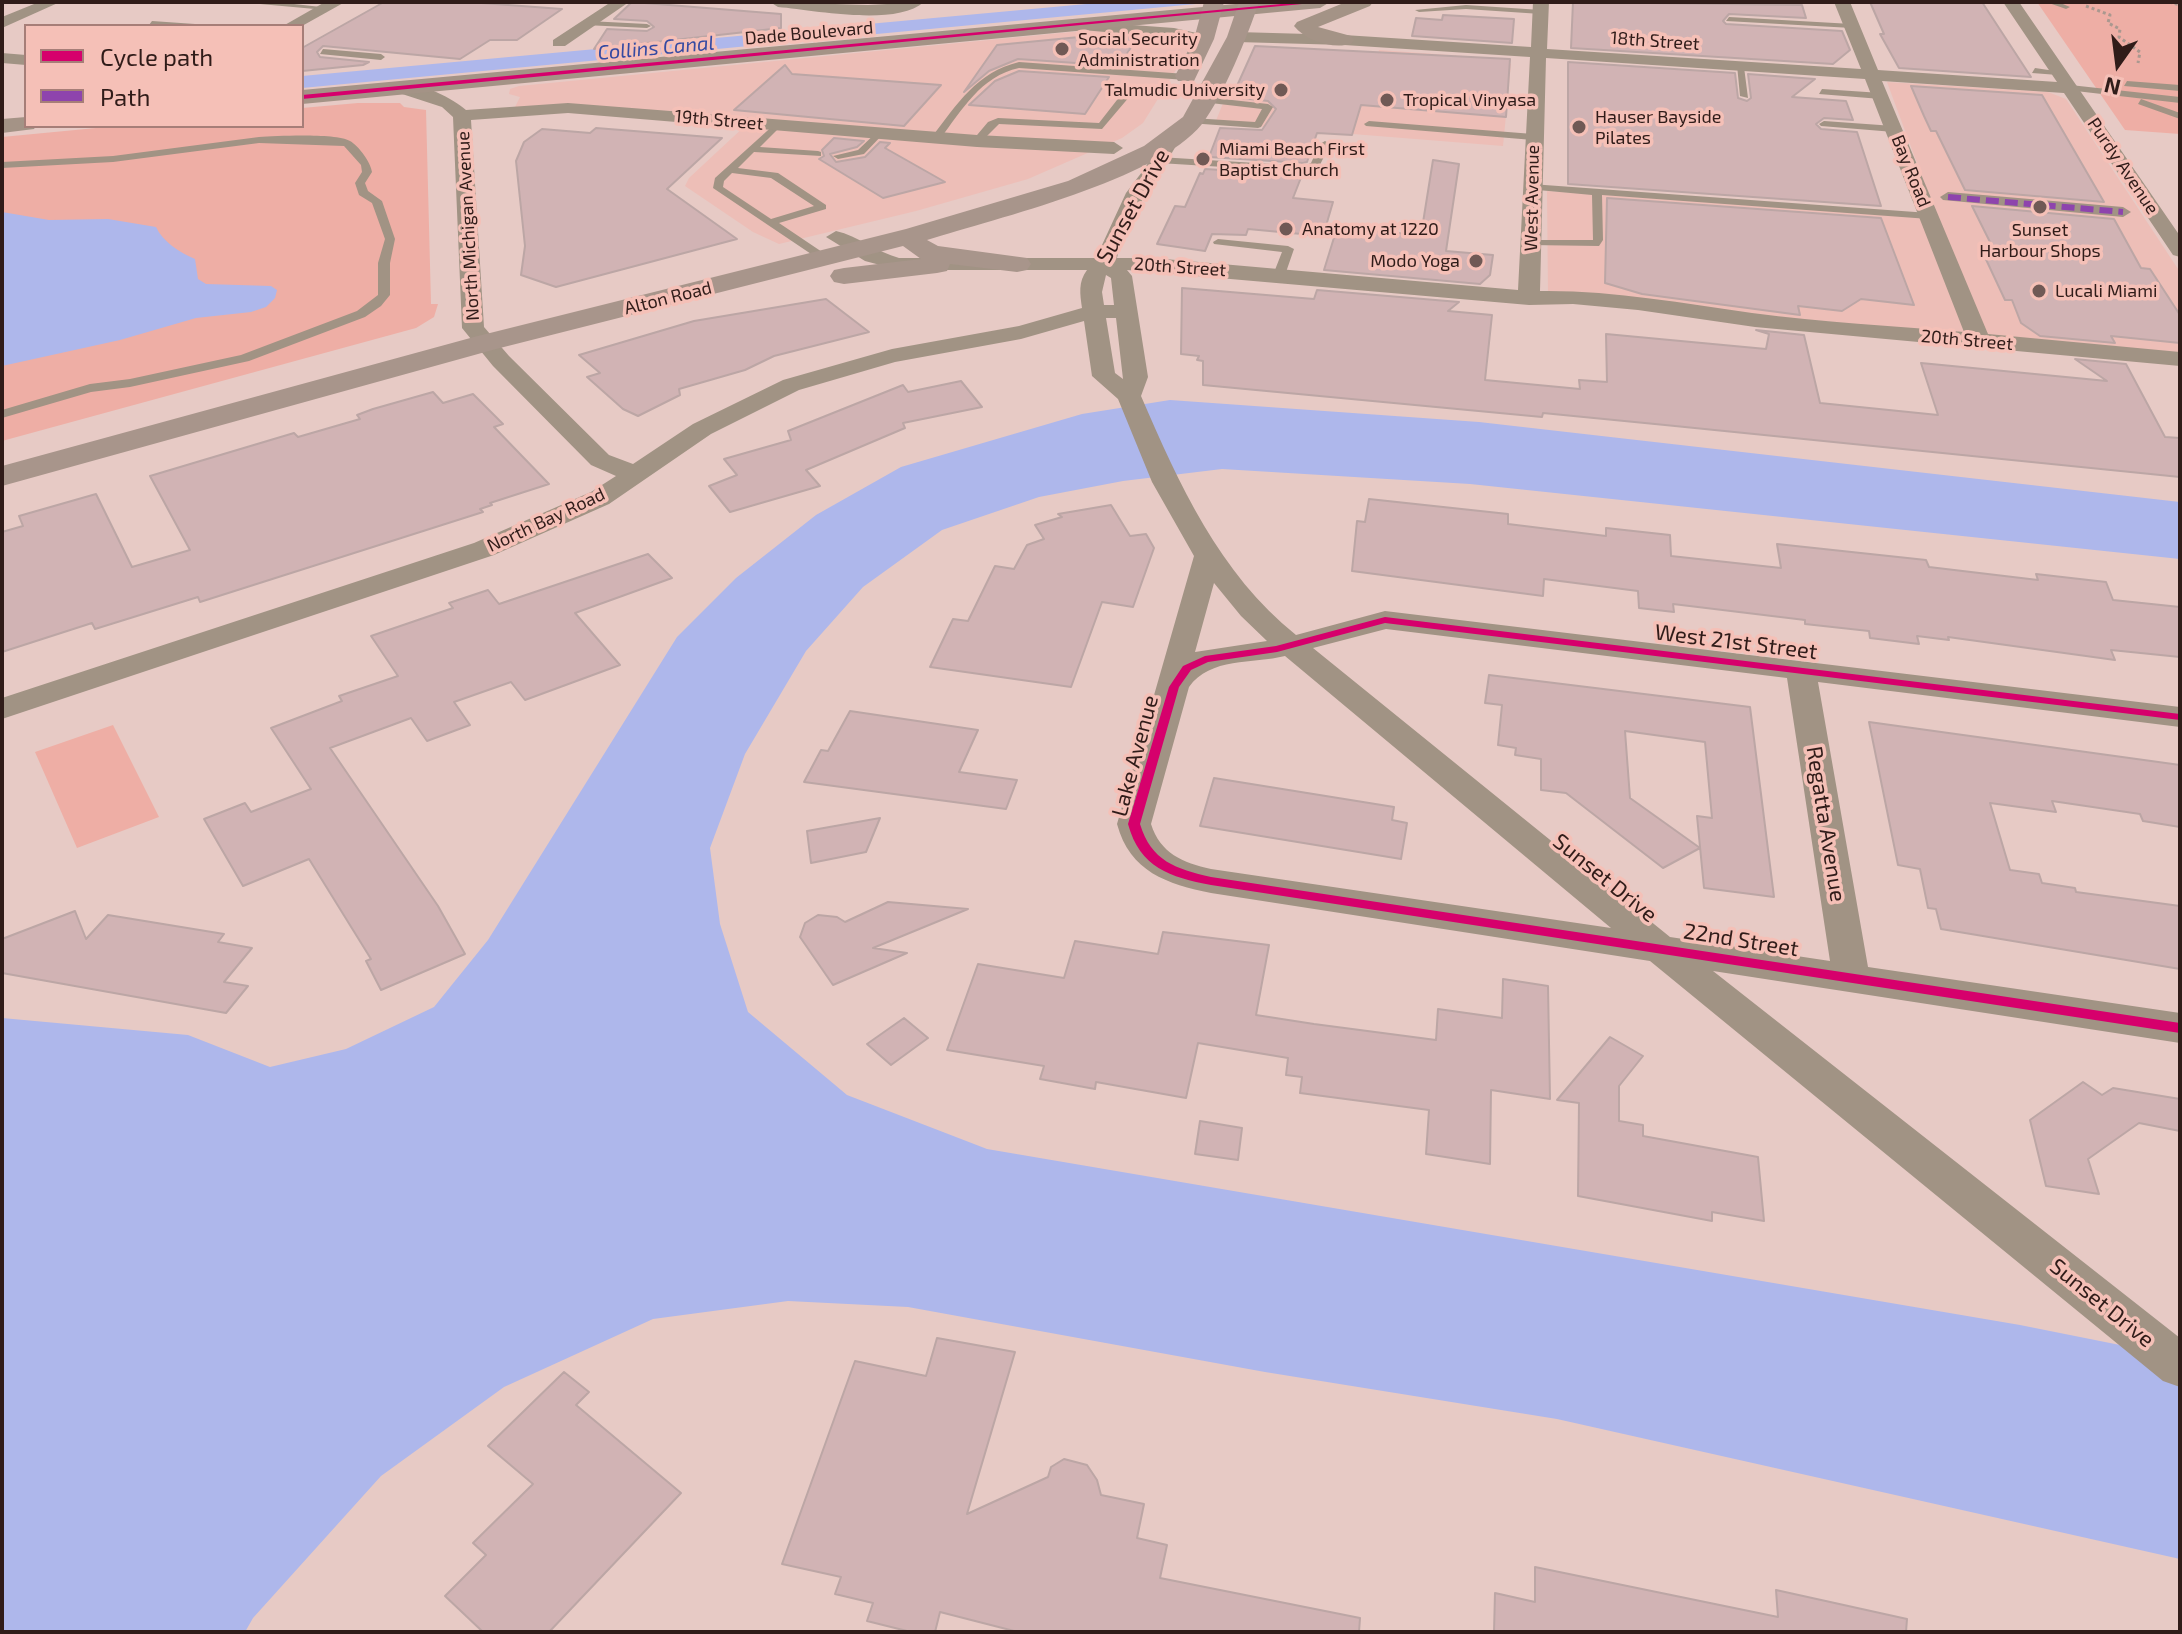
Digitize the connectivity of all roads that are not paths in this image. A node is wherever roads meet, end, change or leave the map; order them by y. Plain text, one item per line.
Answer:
1 (52, 2) edge
2 (242, 2) edge
3 (778, 2) edge
4 (1320, 2) edge
5 (1363, 2) edge
6 (1842, 2) edge
7 (2011, 2) edge
8 (2050, 2) edge
9 (910, 4) edge
10 (332, 5) edge
11 (1212, 6) edge
12 (1248, 6) edge
13 (1541, 7) edge
14 (2066, 7) dead end
15 (622, 8) edge
16 (1419, 10) dead end
17 (1729, 19) dead end
18 (2, 23) edge
19 (152, 23) dead end
20 (588, 23) junction
21 (166, 24) edge
22 (295, 24) edge
23 (647, 26) dead end
24 (1077, 26) junction
25 (1852, 26) junction
26 (1237, 37) junction
27 (1204, 39) junction
28 (1344, 40) junction
29 (559, 43) dead end
30 (323, 52) dead end
31 (1538, 53) junction
32 (381, 57) dead end
33 (2, 58) edge
34 (24, 60) edge
35 (1740, 67) junction
36 (2035, 71) dead end
37 (2058, 72) junction
38 (1872, 76) junction
39 (525, 77) junction
40 (1181, 86) junction
41 (402, 88) junction
42 (2070, 88) junction
43 (2180, 88) edge
44 (1822, 92) dead end
45 (2125, 93) junction
46 (1745, 96) dead end
47 (1881, 96) junction
48 (304, 97) edge
49 (1205, 100) junction
50 (2180, 100) edge
51 (462, 116) junction
52 (2180, 116) edge
53 (1192, 121) junction
54 (24, 124) edge
55 (1369, 124) dead end
56 (1824, 124) dead end
57 (777, 125) junction
58 (2, 126) edge
59 (1894, 129) junction
60 (879, 133) junction
61 (937, 137) junction
62 (1533, 137) junction
63 (977, 141) junction
64 (1325, 144) dead end
65 (1114, 148) junction
66 (751, 149) junction
67 (1164, 150) junction
68 (818, 154) dead end
69 (838, 156) dead end
70 (2, 165) edge
71 (1063, 165) dead end
72 (729, 170) junction
73 (1092, 181) junction
74 (1531, 187) junction
75 (1597, 192) junction
76 (1136, 193) junction
77 (1948, 197) dead end
78 (2123, 212) dead end
79 (1929, 216) junction
80 (771, 222) junction
81 (915, 235) junction
82 (1218, 242) dead end
83 (1530, 242) junction
84 (830, 248) junction
85 (2180, 251) edge
86 (1105, 263) junction
87 (1017, 264) junction
88 (937, 265) junction
89 (1279, 275) junction
90 (702, 289) junction
91 (1529, 298) junction
92 (1125, 311) junction
93 (1093, 312) junction
94 (479, 336) junction
95 (1979, 341) junction
96 (1133, 357) junction
97 (1101, 358) junction
98 (2180, 359) edge
99 (1129, 396) junction
100 (2, 414) edge
101 (2, 454) edge
102 (634, 474) junction
103 (2, 476) edge
104 (1208, 556) junction
105 (1291, 646) junction
106 (1801, 670) junction
107 (1174, 687) junction
108 (2, 709) edge
109 (2180, 717) edge
110 (1156, 863) joint
111 (1659, 948) junction
112 (1851, 977) junction
113 (2180, 1028) edge
114 (2180, 1366) edge

1 - 18 street
2 - 10 lane
3 - 9 street
4 - 12 main road, Dade Boulevard
5 - 28 main road
6 - 25 street, Bay Road
7 - 37 street, Purdy Avenue
8 - 14 lane
10 - 22 street
11 - 12 main road, Dade Boulevard
11 - 24 main road, Dade Boulevard
11 - 27 highway, Alton Road
12 - 26 highway, Alton Road
13 - 16 lane
13 - 31 street, West Avenue
15 - 20 street
17 - 25 lane
19 - 21 lane
20 - 23 lane
20 - 29 street
24 - 27 street
24 - 39 main road, Dade Boulevard
25 - 38 street, Bay Road
26 - 28 street, 18th Street
26 - 49 highway, Alton Road
27 - 40 highway, Alton Road
28 - 31 street, 18th Street
30 - 32 lane
31 - 35 street, 18th Street
31 - 62 street, West Avenue
33 - 34 street
35 - 38 street, 18th Street
35 - 46 lane
36 - 37 lane
37 - 42 street, Purdy Avenue
38 - 42 street, 18th Street
38 - 47 street, Bay Road
39 - 41 main road, Dade Boulevard
39 - 51 main road
40 - 61 lane
40 - 63 lane
40 - 65 highway, Alton Road
41 - 48 main road, Dade Boulevard
41 - 51 street, North Michigan Avenue
42 - 45 lane
42 - 85 street, Purdy Avenue
43 - 45 lane
44 - 47 lane
45 - 50 lane
45 - 52 lane
47 - 59 street, Bay Road
49 - 53 highway, Alton Road
49 - 53 lane
51 - 57 street, 19th Street
51 - 94 street, North Michigan Avenue
53 - 67 highway, Alton Road
54 - 58 main road
55 - 62 lane
56 - 59 lane
57 - 60 street, 19th Street
57 - 66 lane
59 - 79 street, Bay Road
60 - 61 street, 19th Street
60 - 69 lane
61 - 63 street, 19th Street
62 - 74 street, West Avenue
63 - 65 street, 19th Street
63 - 71 street, 19th Street
64 - 67 lane
65 - 84 highway, Alton Road
66 - 68 lane
66 - 72 lane
67 - 73 highway, Alton Road
67 - 76 street, Sunset Drive
70 - 100 lane
72 - 80 lane
72 - 80 lane
73 - 76 highway
73 - 81 highway, Alton Road
74 - 75 lane
74 - 83 street, West Avenue
75 - 79 lane
75 - 83 lane
76 - 86 street, Sunset Drive
77 - 78 street
79 - 95 street, Bay Road
80 - 84 lane
81 - 84 highway, Alton Road
81 - 87 highway
82 - 89 lane
83 - 91 street, West Avenue
84 - 88 street, 20th Street
84 - 90 highway, Alton Road
84 - 94 highway, Alton Road
86 - 87 street, 20th Street
86 - 89 street, 20th Street
86 - 92 street
86 - 93 street, Sunset Drive
87 - 88 street, 20th Street
88 - 90 highway
89 - 91 street, 20th Street
90 - 94 highway, Alton Road
91 - 95 street, 20th Street
92 - 93 street, North Bay Road
92 - 96 street
93 - 97 street, Sunset Drive
93 - 102 street, North Bay Road
94 - 101 highway, Alton Road
94 - 102 street, North Michigan Avenue
94 - 103 highway, Alton Road
95 - 98 street, 20th Street
96 - 97 street
96 - 99 street
97 - 99 street, Sunset Drive
99 - 104 street, Sunset Drive
102 - 108 street, North Bay Road
104 - 105 street, Sunset Drive
104 - 107 street, Lake Avenue
105 - 106 street, West 21st Street
105 - 107 street, Lake Avenue
105 - 111 street, Sunset Drive
106 - 109 street, West 21st Street
106 - 112 street, Regatta Avenue
107 - 110 street, Lake Avenue
110 - 111 street, 22nd Street
111 - 112 street, 22nd Street
111 - 114 street, Sunset Drive
112 - 113 street, 22nd Street

